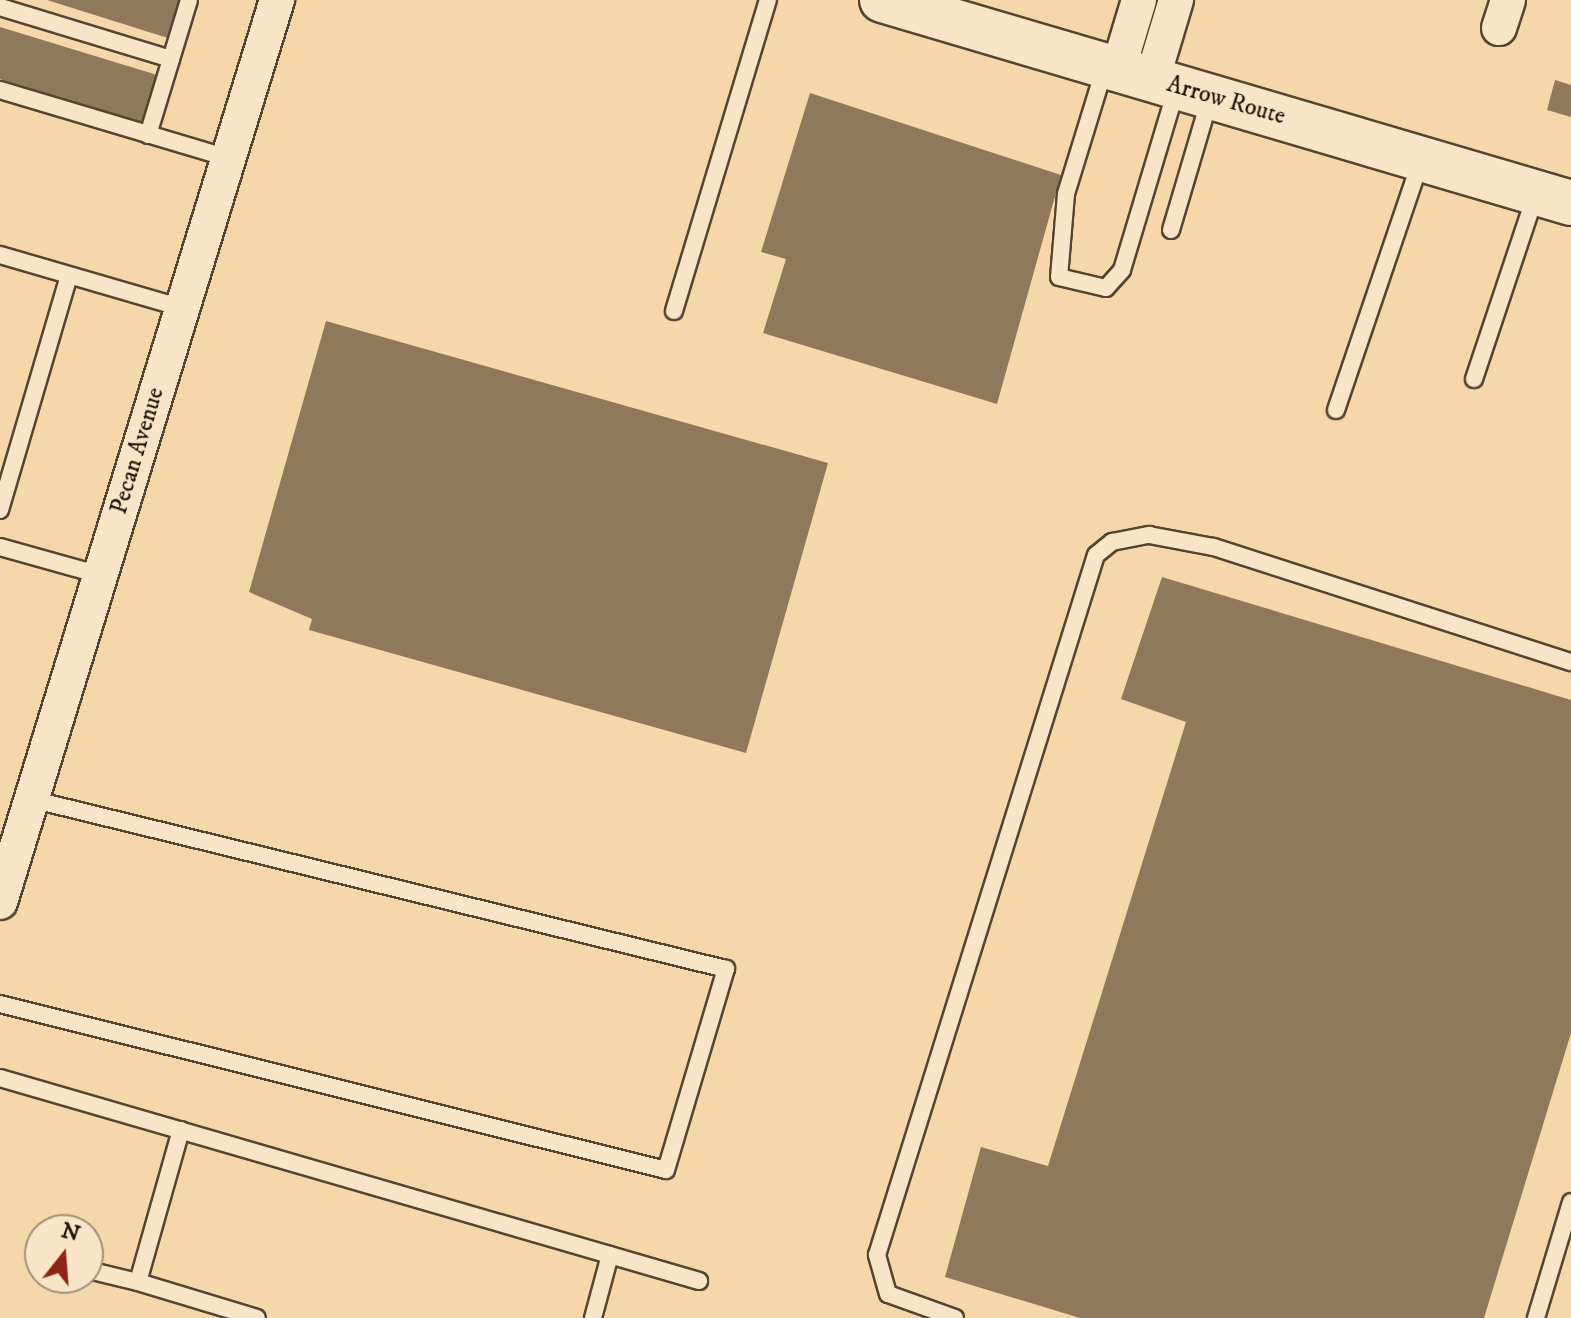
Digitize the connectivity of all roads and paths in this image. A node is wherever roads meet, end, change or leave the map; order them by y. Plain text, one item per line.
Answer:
1 (189, 0) edge
2 (277, 0) edge
3 (768, 0) edge
4 (882, 0) edge
5 (1139, 0) edge
6 (1176, 0) edge
7 (0, 7) edge
8 (171, 59) junction
9 (1153, 80) junction
10 (0, 90) edge
11 (148, 135) junction
12 (228, 158) junction
13 (1422, 159) junction
14 (1554, 198) edge
15 (1171, 230) dead end
16 (0, 255) edge
17 (69, 276) junction
18 (182, 308) junction
19 (674, 311) dead end
20 (1474, 379) dead end
21 (1336, 410) dead end
22 (0, 510) edge
23 (0, 547) edge
24 (100, 575) junction
25 (1571, 662) edge
26 (31, 799) junction
27 (9, 837) edge
28 (0, 902) edge
29 (0, 1004) edge
30 (0, 1078) edge
31 (181, 1130) junction
32 (1571, 1202) edge
33 (610, 1255) junction
34 (104, 1274) edge
35 (699, 1281) dead end
36 (138, 1282) junction
37 (257, 1318) edge
38 (593, 1318) edge
39 (955, 1318) edge
40 (1536, 1318) edge

1 - 8 lane
2 - 12 street, Pecan Avenue
3 - 19 lane
4 - 9 main road, Arrow Route
5 - 9 street
6 - 9 street
7 - 8 lane
8 - 11 lane
9 - 9 lane
9 - 13 main road, Arrow Route
9 - 15 lane
10 - 11 lane
11 - 12 lane
12 - 18 street, Pecan Avenue
13 - 14 main road, Arrow Route
13 - 21 lane
14 - 20 lane
16 - 17 lane
17 - 18 lane
17 - 22 lane
18 - 24 street, Pecan Avenue
23 - 24 lane
24 - 26 street, Pecan Avenue
25 - 39 lane
26 - 27 street, Pecan Avenue
26 - 29 lane
27 - 28 street, Pecan Avenue
30 - 31 lane
31 - 33 lane
31 - 36 lane
32 - 40 lane
33 - 35 lane
33 - 38 lane
34 - 36 lane
36 - 37 lane

